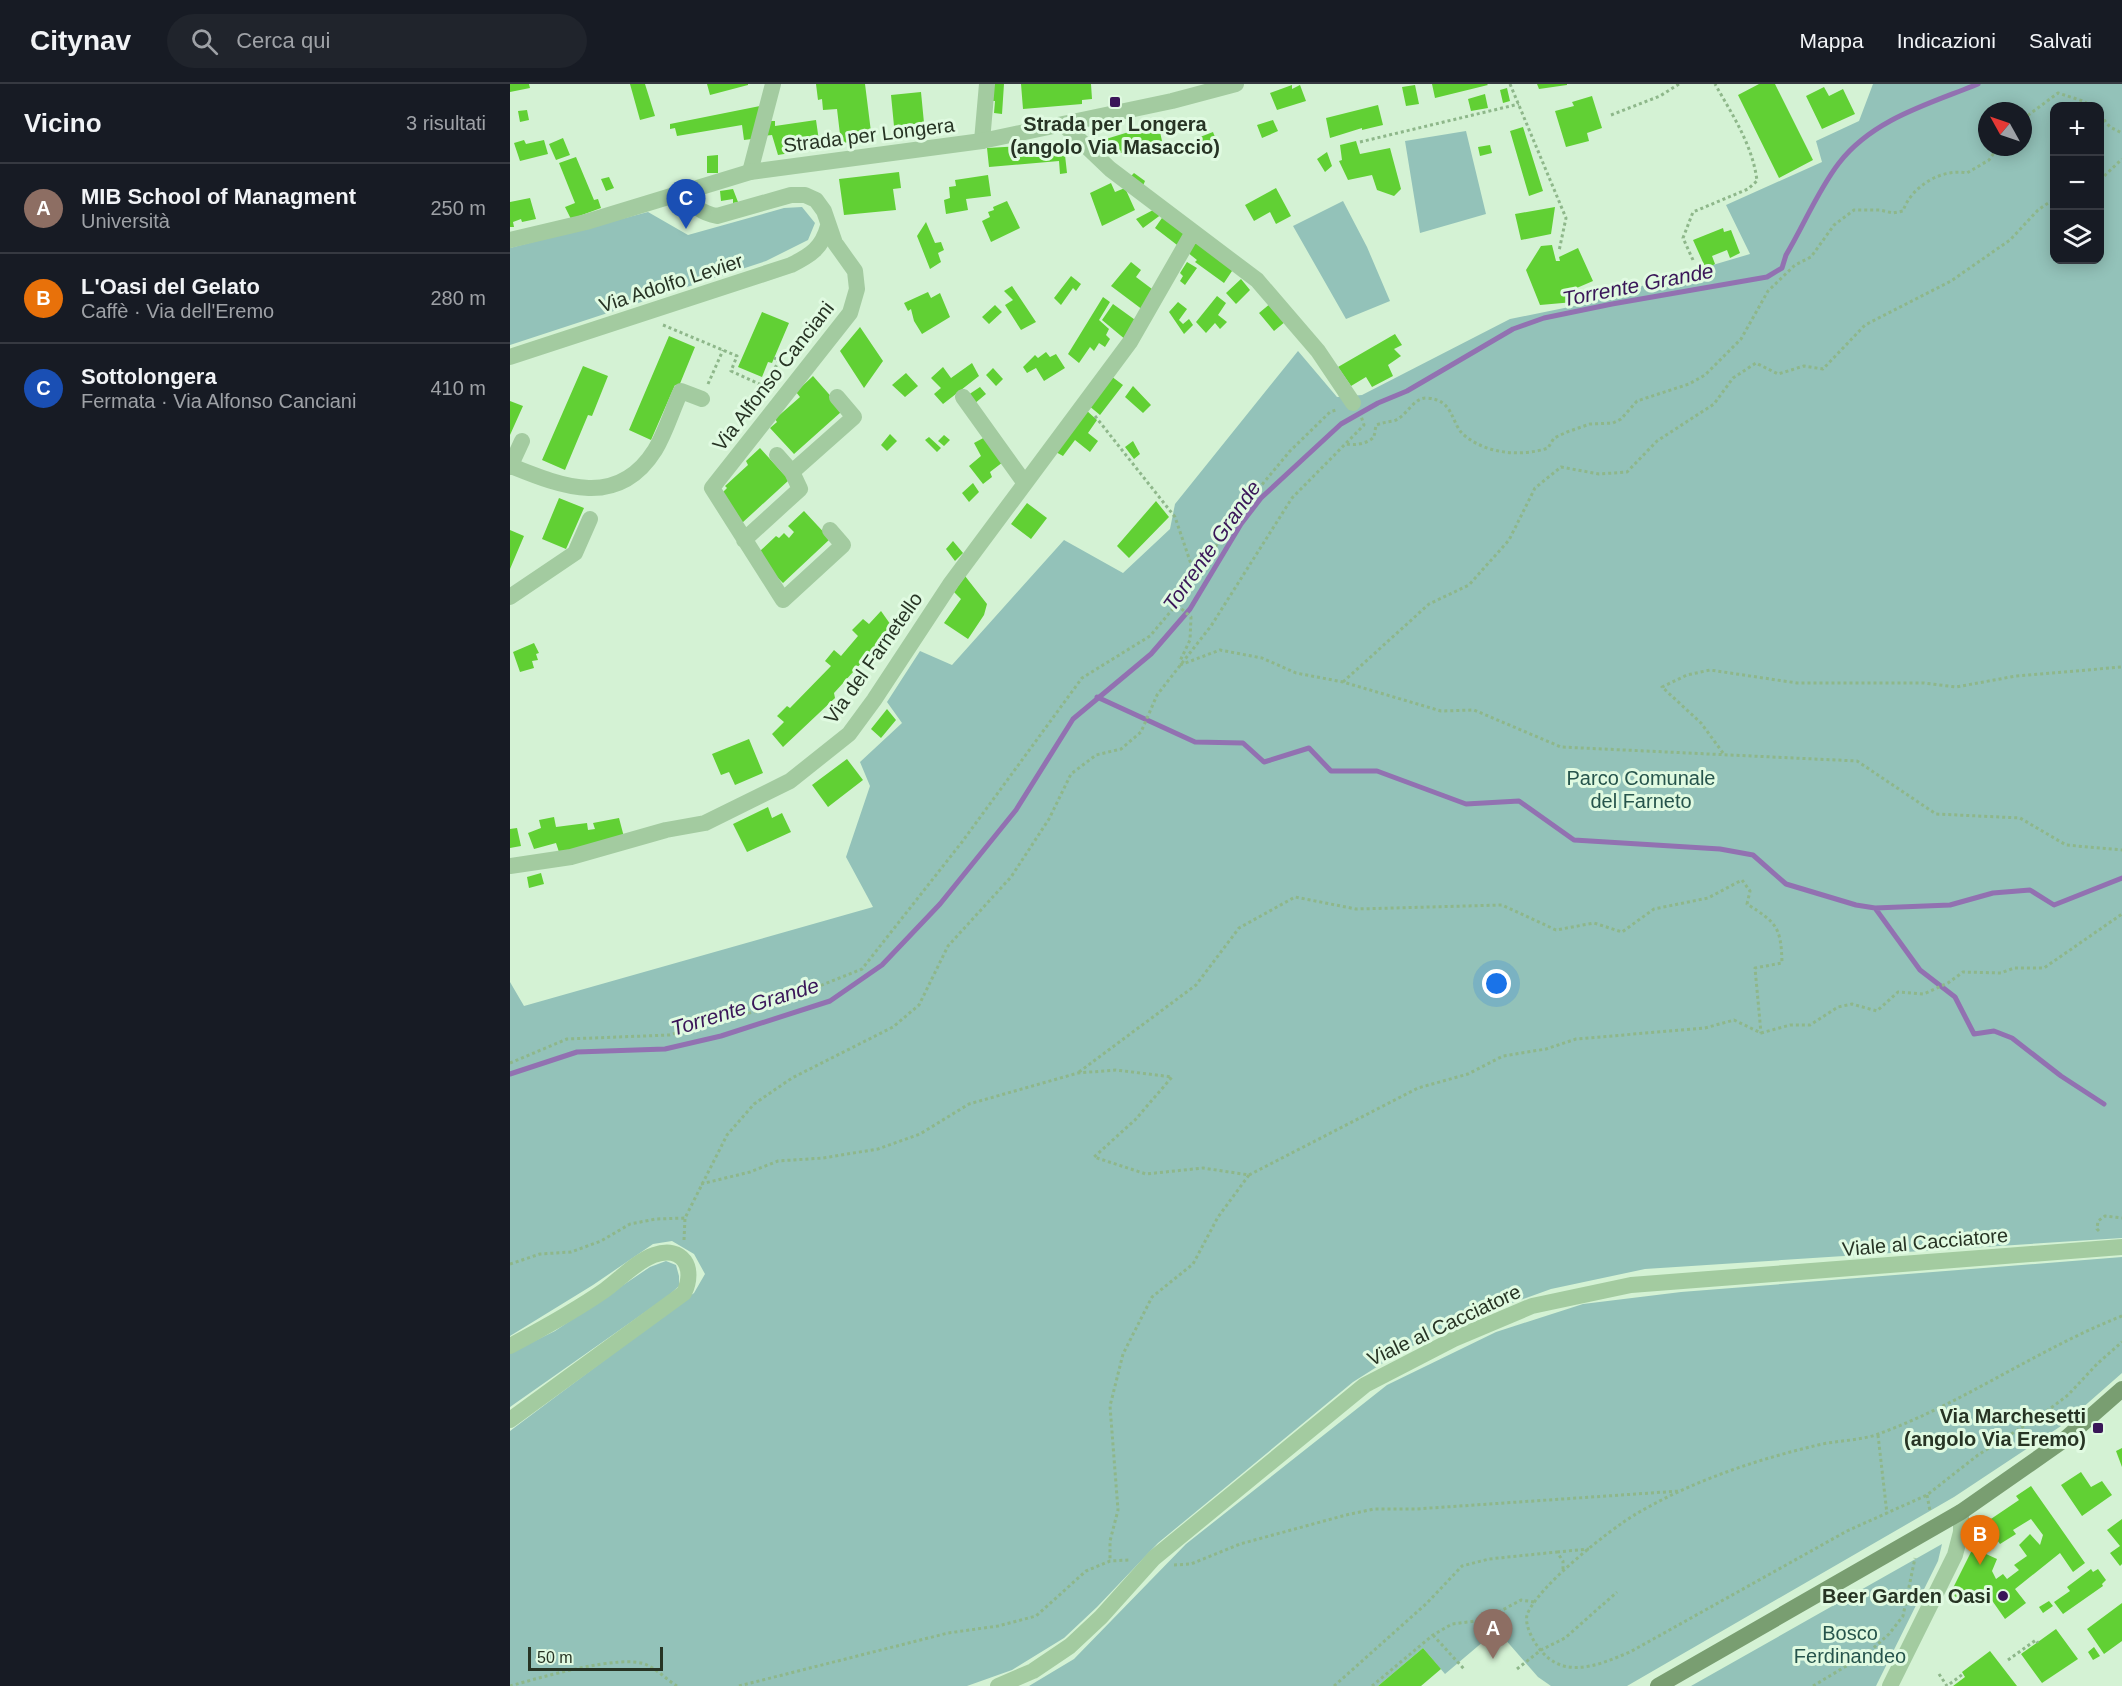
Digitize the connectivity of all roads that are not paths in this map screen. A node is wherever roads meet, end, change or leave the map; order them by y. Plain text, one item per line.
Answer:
1 (773, 84) edge
2 (987, 84) edge
3 (1236, 84) edge
4 (1065, 126) junction
5 (982, 141) junction
6 (750, 172) junction
7 (684, 194) junction
8 (828, 226) junction
9 (1193, 232) junction
10 (510, 240) edge
11 (510, 357) edge
12 (837, 397) dead end
13 (963, 397) dead end
14 (702, 399) road end
15 (1353, 403) road end
16 (522, 441) dead end
17 (777, 455) dead end
18 (510, 466) edge
19 (792, 472) junction
20 (1024, 482) junction
21 (590, 519) dead end
22 (830, 530) dead end
23 (744, 540) junction
24 (510, 597) edge
25 (510, 866) edge
26 (2117, 1248) edge
27 (510, 1346) edge
28 (2122, 1389) edge
29 (510, 1420) edge
30 (1961, 1512) junction
31 (998, 1686) edge
32 (1658, 1686) edge
33 (1890, 1686) edge

1 - 6 street
2 - 5 street
3 - 4 street, Strada per Longera
4 - 5 street, Strada per Longera
4 - 9 street
5 - 6 street, Strada per Longera
6 - 7 street, Strada per Longera
7 - 8 street, Via Alfonso Canciani
7 - 10 street, Strada per Longera
8 - 11 street, Via Adolfo Levier
8 - 23 street, Via Alfonso Canciani
9 - 15 street
9 - 20 street, Via del Farnetello
12 - 19 street
13 - 20 street
14 - 18 street
16 - 18 street
17 - 19 street
19 - 23 street
20 - 25 street, Via del Farnetello
21 - 24 street
22 - 23 street, Via Alfonso Canciani
26 - 31 street, Viale al Cacciatore
27 - 29 street
28 - 30 main road
30 - 32 main road
30 - 33 street

